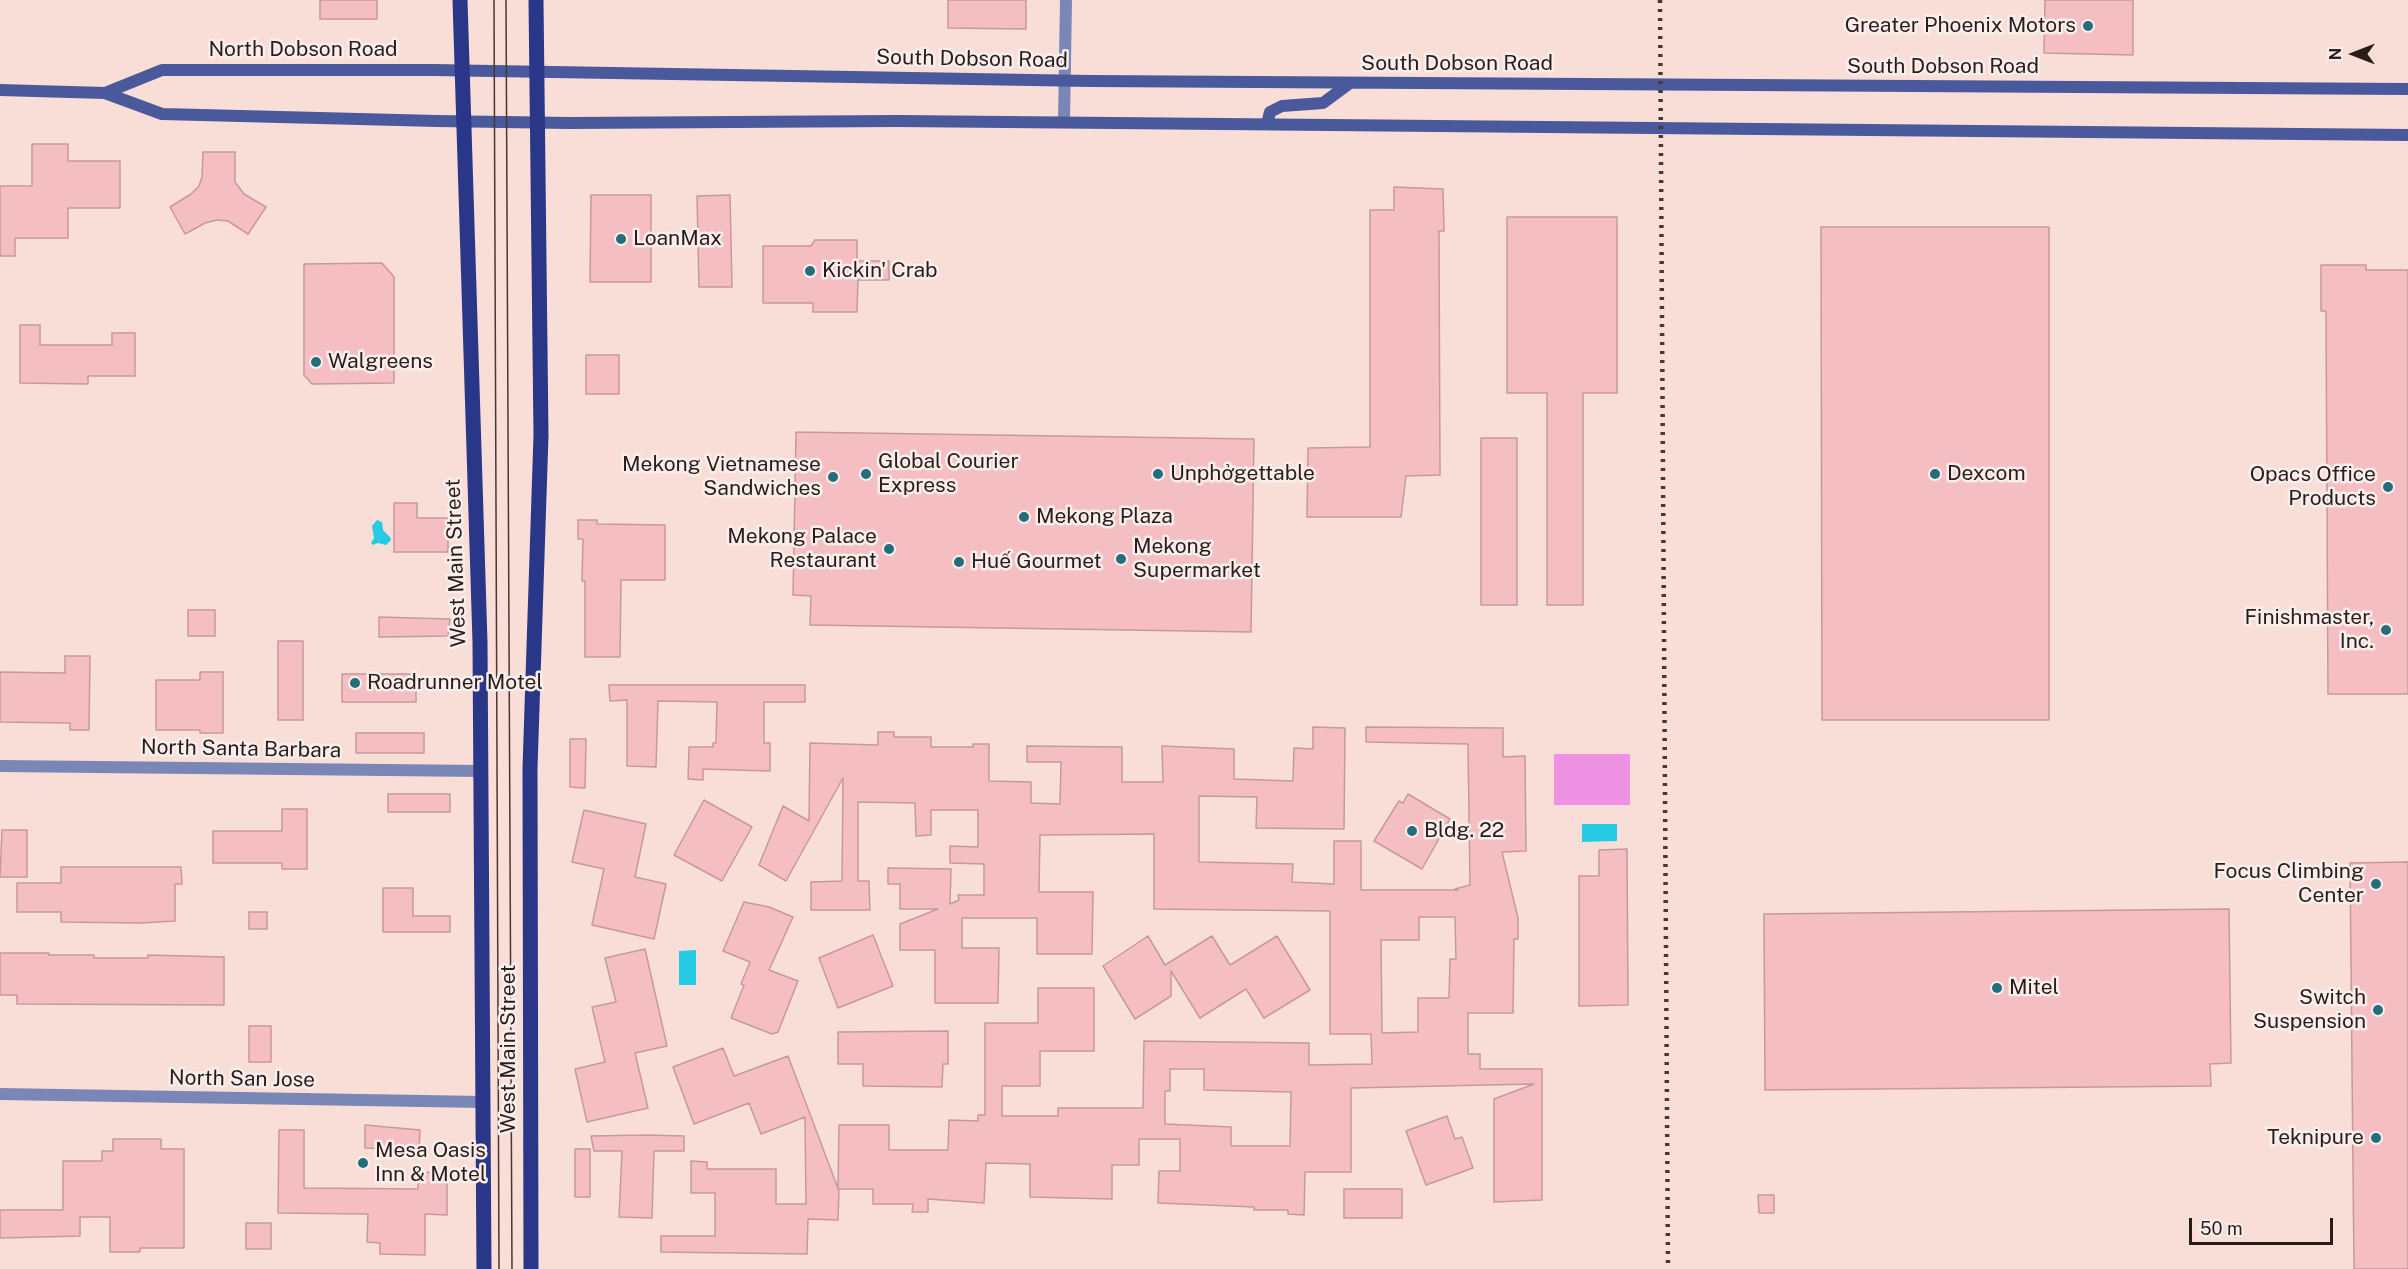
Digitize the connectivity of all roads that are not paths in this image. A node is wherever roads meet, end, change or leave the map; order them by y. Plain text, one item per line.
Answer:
1 (460, 0) edge
2 (536, 0) edge
3 (1066, 0) edge
4 (461, 70) junction
5 (507, 70) joint
6 (537, 70) junction
7 (1065, 81) junction
8 (1350, 83) junction
9 (2408, 89) edge
10 (0, 90) edge
11 (105, 93) junction
12 (463, 121) junction
13 (538, 122) junction
14 (1064, 122) junction
15 (1267, 124) junction
16 (2408, 135) edge
17 (0, 766) edge
18 (482, 771) junction
19 (0, 1094) edge
20 (483, 1102) junction
21 (484, 1269) edge
22 (531, 1269) edge

1 - 4 main road, West Main Street
2 - 6 main road, West Main Street
3 - 7 street
4 - 5 main road, North Dobson Road
4 - 11 main road, North Dobson Road
4 - 12 main road, West Main Street
5 - 6 main road, South Dobson Road
6 - 7 main road, South Dobson Road
6 - 13 main road, West Main Street
7 - 8 main road, South Dobson Road
7 - 14 street
8 - 9 main road, South Dobson Road
8 - 15 main road
10 - 11 main road, North Dobson Road
11 - 12 main road, North Dobson Road
12 - 13 main road, North Dobson Road
12 - 18 main road, West Main Street
13 - 14 main road
13 - 22 main road, West Main Street
14 - 15 main road
15 - 16 main road
17 - 18 street, North Santa Barbara
18 - 20 main road, West Main Street
19 - 20 street, North San Jose
20 - 21 main road, West Main Street

